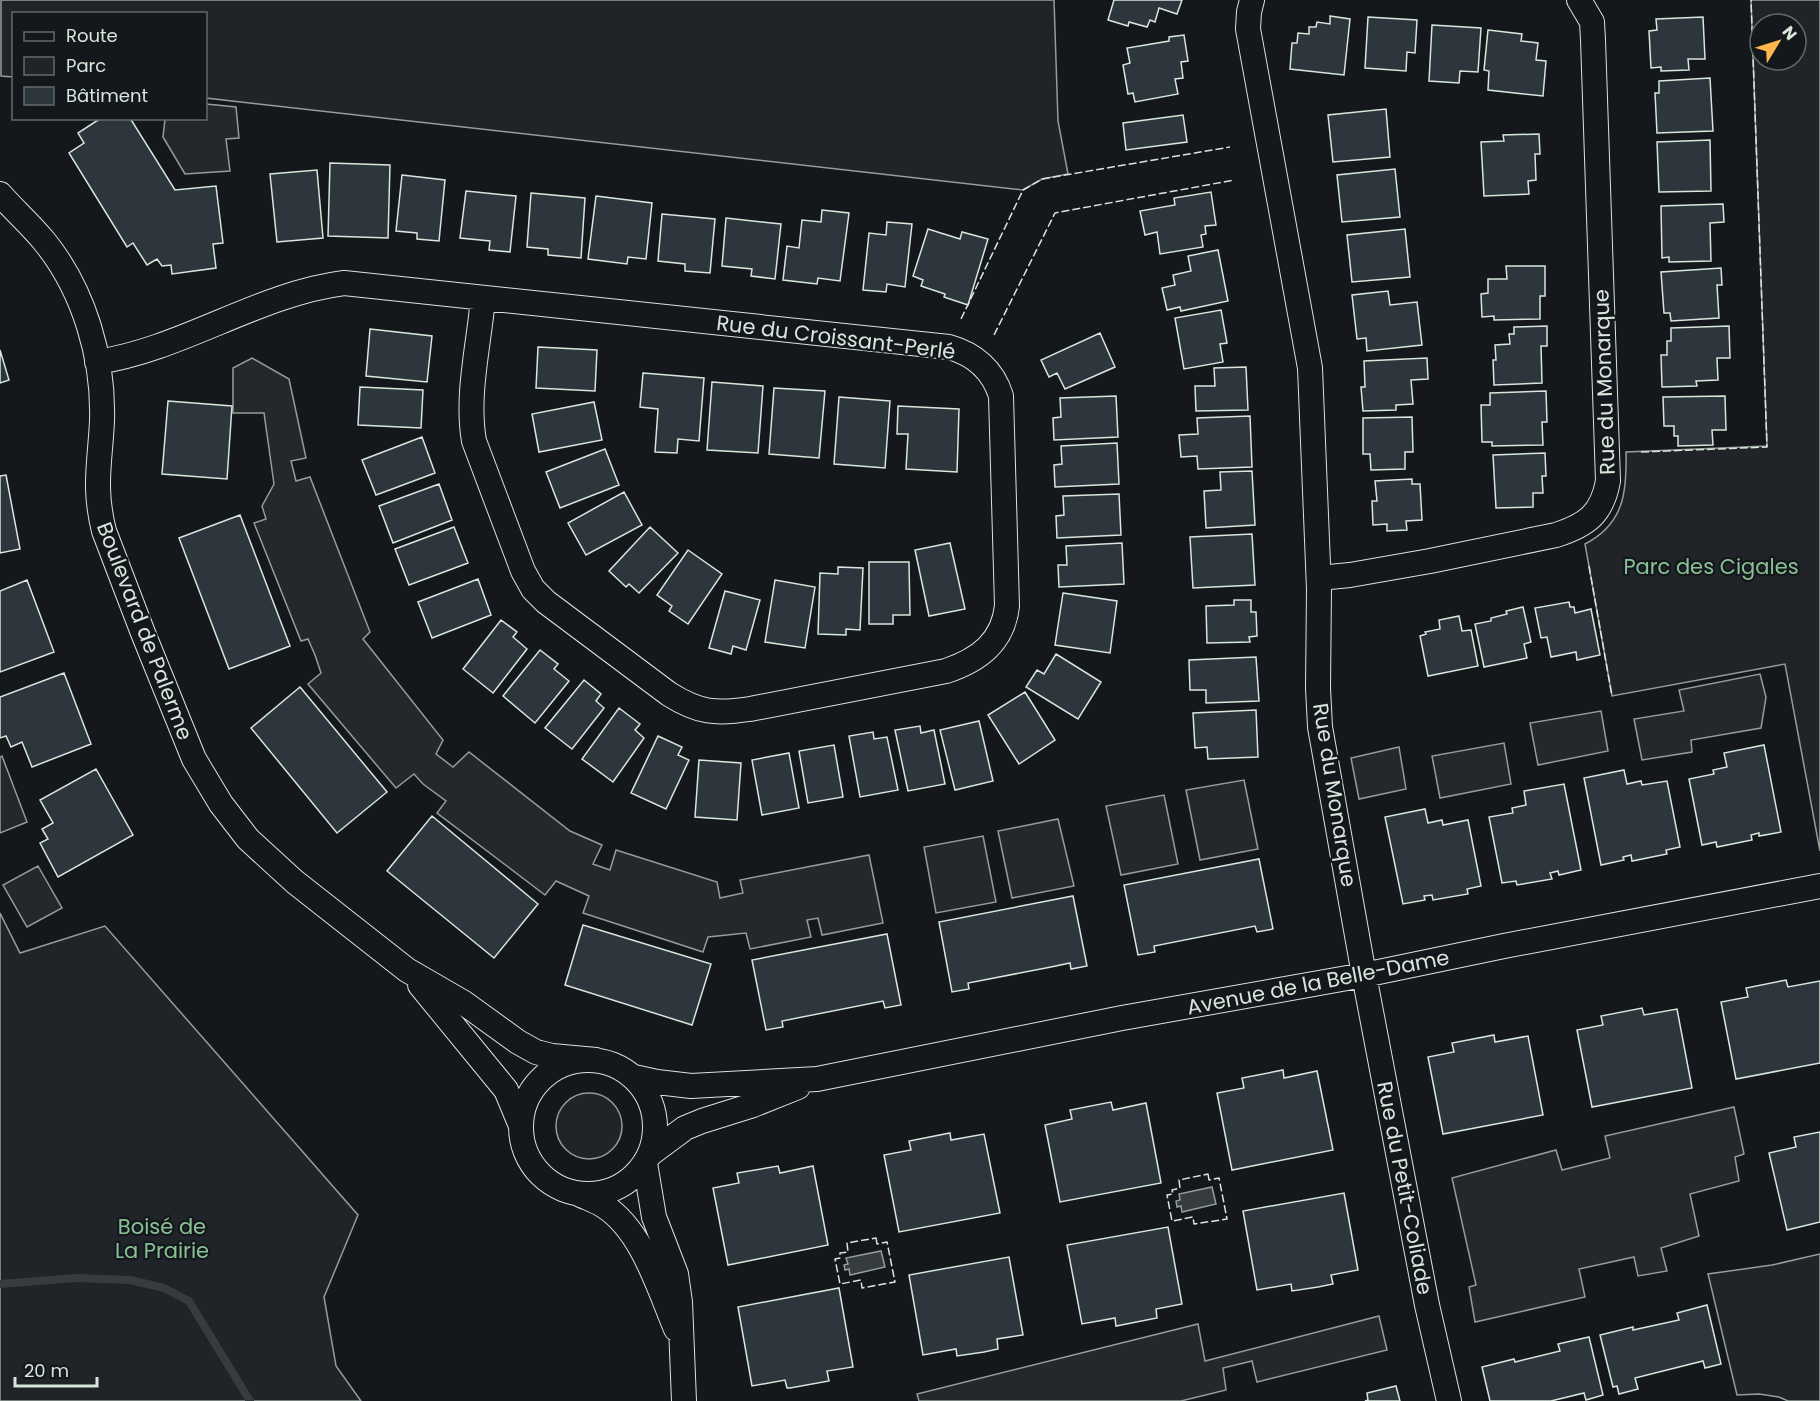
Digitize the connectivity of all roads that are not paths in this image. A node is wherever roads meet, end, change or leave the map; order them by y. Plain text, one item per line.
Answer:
1 (1252, 0) edge
2 (1580, 0) edge
3 (0, 194) edge
4 (483, 298) junction
5 (97, 362) junction
6 (1319, 578) junction
7 (1820, 886) edge
8 (407, 970) junction
9 (1364, 975) junction
10 (596, 1060) junction
11 (634, 1077) junction
12 (817, 1079) junction
13 (521, 1126) junction
14 (647, 1158) junction
15 (574, 1192) junction
16 (681, 1342) junction
17 (684, 1401) edge
18 (1449, 1401) edge

1 - 6 street, Rue du Monarque
2 - 6 street, Rue du Monarque
3 - 5 street, Boulevard de Palerme
4 - 4 street, Rue du Croissant-Perlé
4 - 5 street, Rue du Croissant-Perlé
5 - 8 street, Boulevard de Palerme
6 - 9 street, Rue du Monarque
7 - 9 street, Avenue de la Belle-Dame
8 - 10 street, Boulevard de Palerme
8 - 13 street, Boulevard de Palerme
9 - 12 street, Avenue de la Belle-Dame
9 - 18 street, Rue du Petit-Coliade
10 - 11 street
10 - 13 street
11 - 12 street, Avenue de la Belle-Dame
11 - 14 street
12 - 14 street, Avenue de la Belle-Dame
13 - 15 street
14 - 15 street
14 - 16 street
15 - 16 street
16 - 17 street

